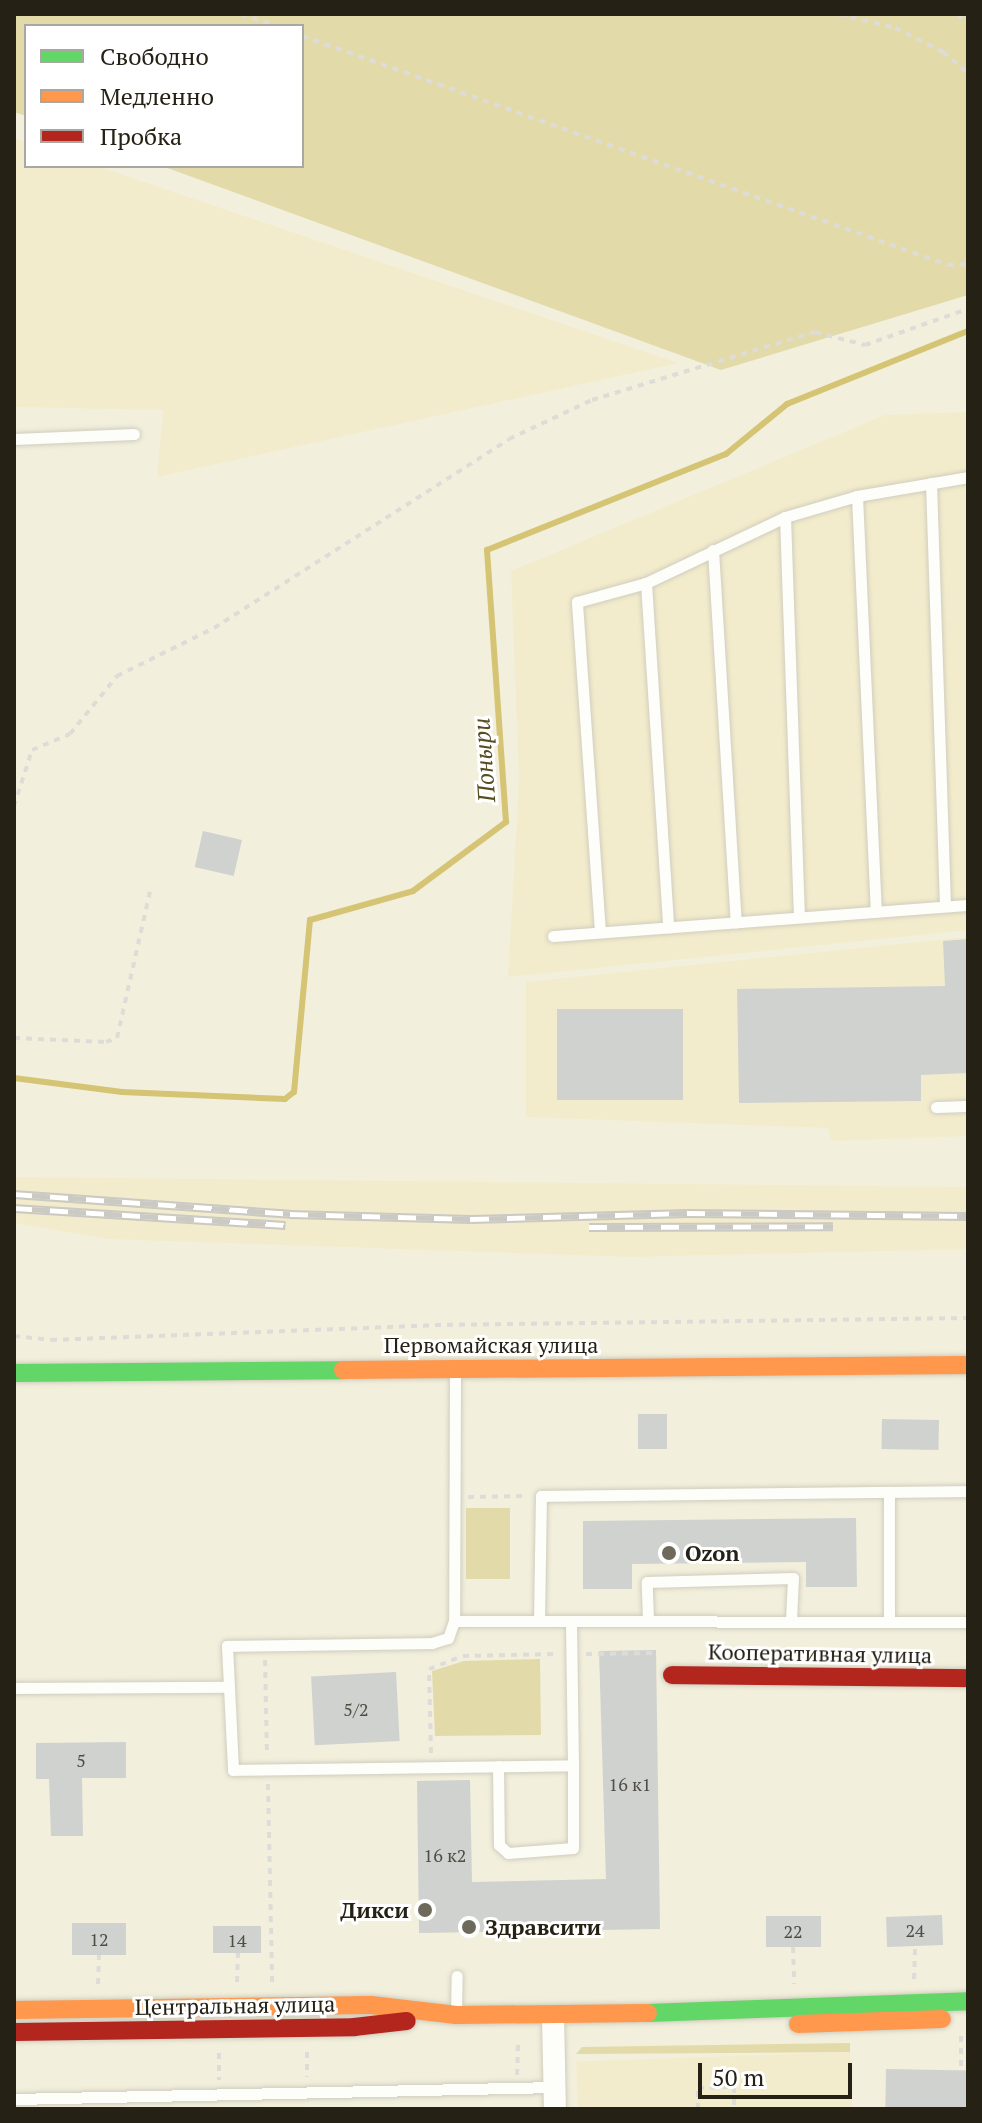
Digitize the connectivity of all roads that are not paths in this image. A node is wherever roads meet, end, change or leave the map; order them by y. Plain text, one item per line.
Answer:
1 (134, 434) dead end
2 (14, 439) edge
3 (968, 477) edge
4 (931, 483) junction
5 (857, 496) junction
6 (785, 517) junction
7 (713, 550) junction
8 (646, 583) junction
9 (968, 905) edge
10 (945, 906) junction
11 (876, 912) junction
12 (799, 917) junction
13 (736, 922) junction
14 (668, 927) junction
15 (600, 932) junction
16 (553, 936) dead end
17 (968, 1106) edge
18 (936, 1107) dead end
19 (968, 1365) edge
20 (455, 1369) junction
21 (14, 1373) edge
22 (968, 1491) edge
23 (889, 1492) junction
24 (648, 1620) junction
25 (791, 1620) junction
26 (889, 1620) junction
27 (454, 1621) junction
28 (539, 1621) junction
29 (571, 1621) junction
30 (968, 1622) edge
31 (672, 1675) dead end
32 (968, 1678) edge
33 (229, 1687) junction
34 (14, 1688) edge
35 (573, 1765) junction
36 (498, 1766) junction
37 (457, 1976) dead end
38 (968, 2001) edge
39 (14, 2010) edge
40 (677, 2014) junction
41 (456, 2015) junction
42 (553, 2016) junction
43 (968, 2017) edge
44 (14, 2032) edge
45 (554, 2098) edge
46 (14, 2099) edge

1 - 2 lane
3 - 4 lane
4 - 5 lane
4 - 10 lane
5 - 6 lane
5 - 11 lane
6 - 7 lane
6 - 12 lane
7 - 8 lane
7 - 13 lane
8 - 14 lane
8 - 15 lane
9 - 10 lane
10 - 11 lane
11 - 12 lane
12 - 13 lane
13 - 14 lane
14 - 15 lane
15 - 16 lane
17 - 18 lane
19 - 20 main road, Первомайская улица
20 - 21 main road, Первомайская улица
20 - 27 lane
22 - 23 lane
23 - 26 lane
23 - 28 lane
24 - 25 lane
24 - 25 lane
24 - 29 lane
25 - 26 lane
26 - 30 lane
27 - 28 lane
27 - 33 lane
28 - 29 lane
29 - 35 lane
31 - 32 main road, Кооперативная улица
33 - 34 lane
33 - 36 lane
35 - 36 lane
35 - 36 lane
37 - 41 lane
38 - 40 main road, Центральная улица
39 - 41 main road, Центральная улица
40 - 42 main road, Центральная улица
40 - 43 main road, Центральная улица
41 - 42 main road, Центральная улица
41 - 44 main road, Центральная улица
42 - 45 street
45 - 46 lane

